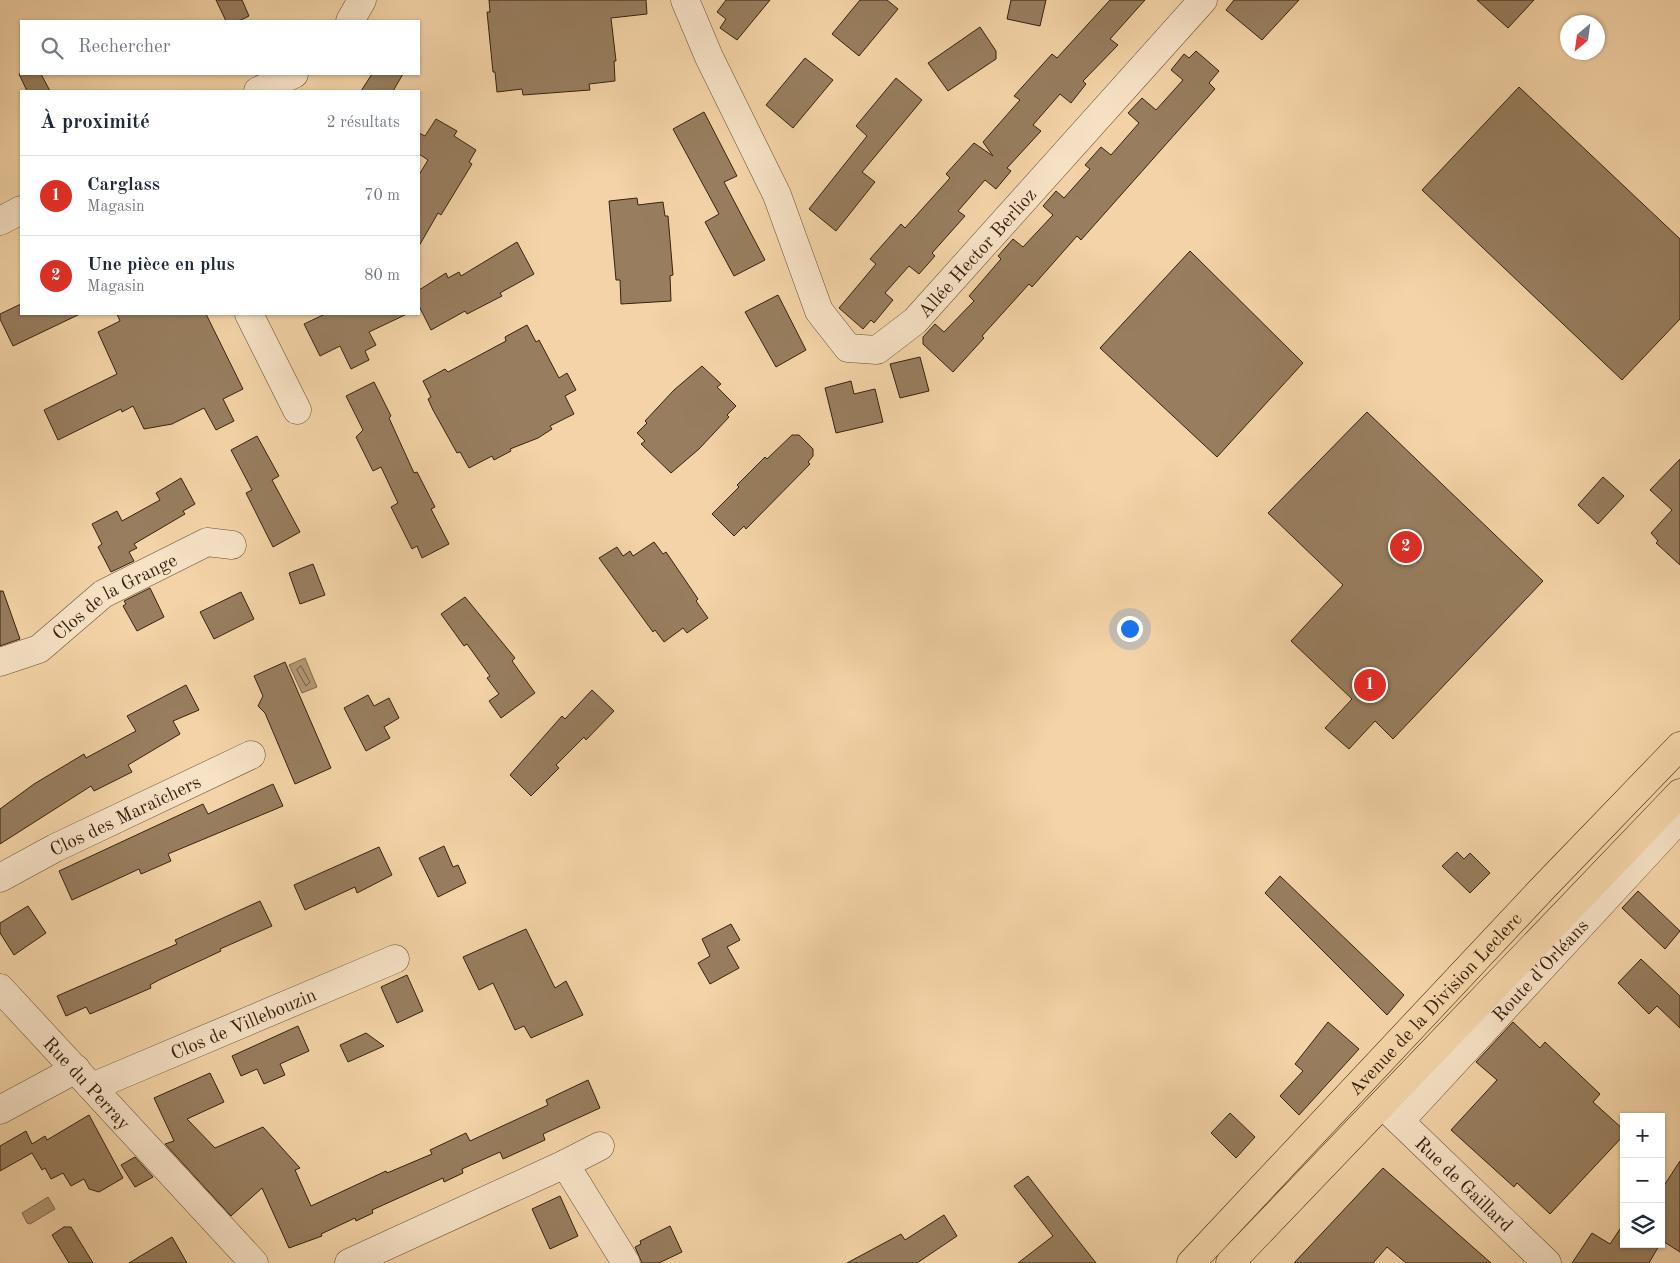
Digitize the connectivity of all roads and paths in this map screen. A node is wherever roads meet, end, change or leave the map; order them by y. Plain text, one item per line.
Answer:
1 (362, 0) edge
2 (685, 0) edge
3 (1203, 0) edge
4 (351, 20) edge
5 (292, 75) edge
6 (260, 90) edge
7 (20, 211) edge
8 (0, 221) edge
9 (250, 315) edge
10 (297, 410) dead end
11 (232, 545) dead end
12 (0, 662) edge
13 (1680, 746) edge
14 (251, 755) dead end
15 (1680, 794) edge
16 (1680, 818) edge
17 (0, 878) edge
18 (395, 958) dead end
19 (0, 988) edge
20 (84, 1078) junction
21 (0, 1110) edge
22 (1391, 1112) junction
23 (600, 1146) dead end
24 (565, 1164) junction
25 (176, 1176) junction
26 (247, 1263) edge
27 (254, 1263) edge
28 (349, 1263) edge
29 (626, 1263) edge
30 (1191, 1263) edge
31 (1230, 1263) edge
32 (1546, 1263) edge

1 - 4 street
2 - 3 street, Allée Hector Berlioz
5 - 6 street
7 - 8 street
9 - 10 street
11 - 12 street, Clos de la Grange
13 - 30 main road, Avenue de la Division Leclerc
14 - 17 street, Clos des Maraîchers
15 - 22 main road, Avenue de la Division Leclerc
16 - 22 street, Route d'Orléans
18 - 20 street, Clos de Villebouzin
19 - 20 street, Rue du Perray
20 - 21 street, Clos de Villebouzin
20 - 25 street, Rue du Perray
22 - 31 main road, Avenue de la Division Leclerc
22 - 32 street, Rue de Gaillard
23 - 24 street
24 - 28 street
24 - 29 street
25 - 26 street, Rue du Perray
25 - 27 street, Rue du Perray

